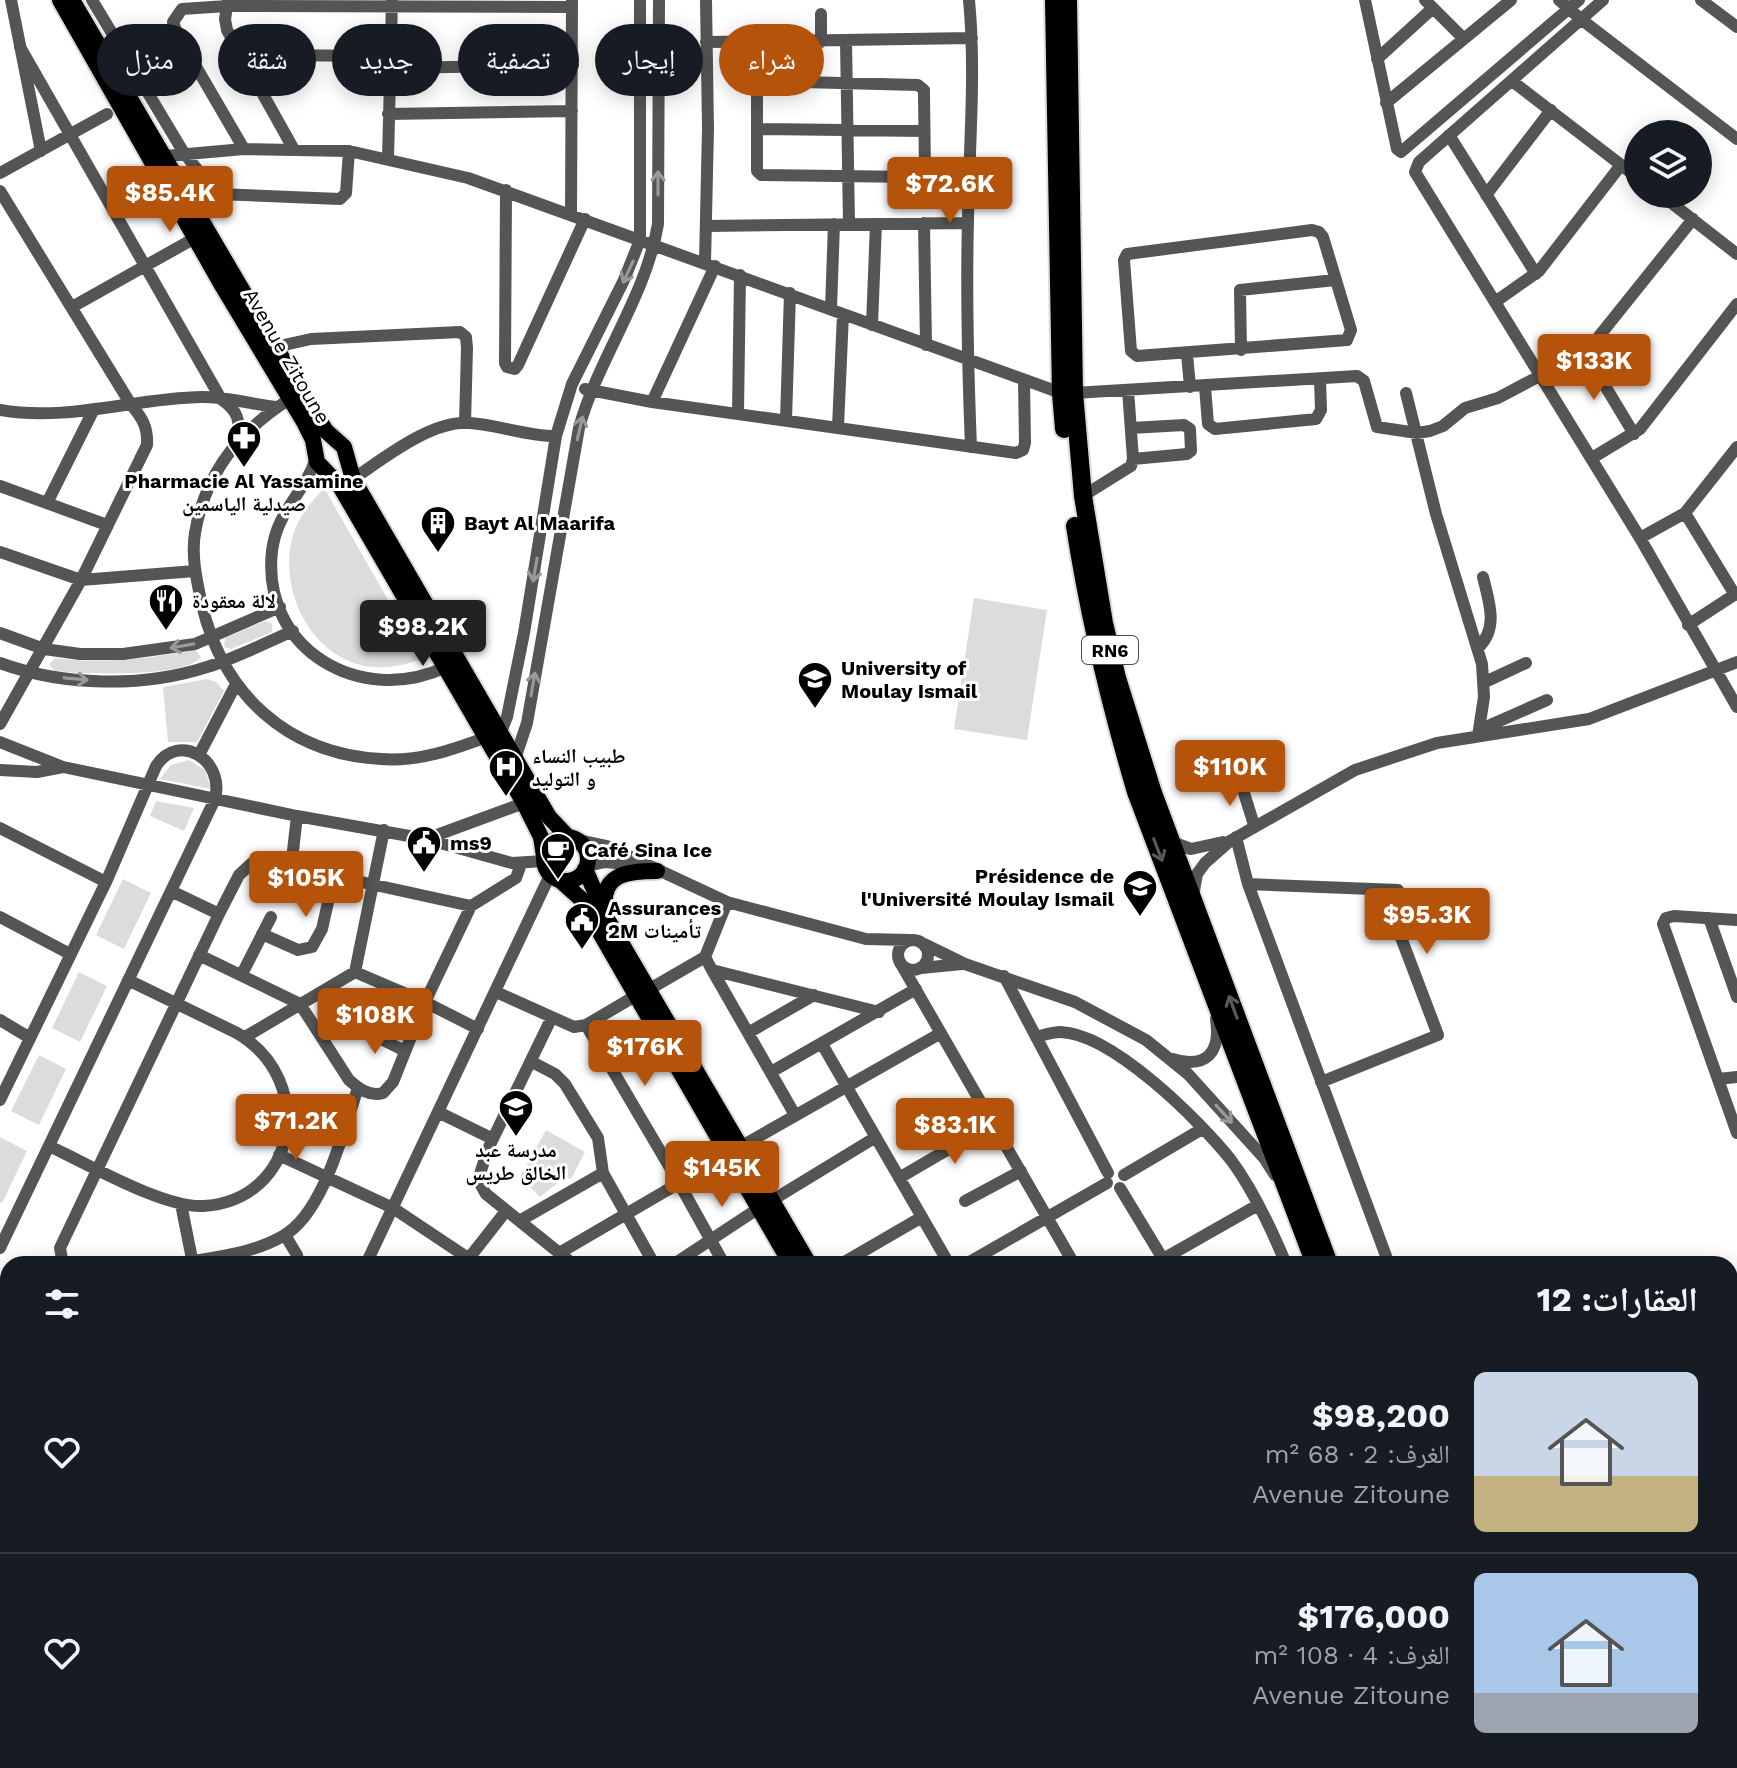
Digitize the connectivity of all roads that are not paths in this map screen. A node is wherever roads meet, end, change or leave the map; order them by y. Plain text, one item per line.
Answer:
1 (11, 0) edge
2 (60, 0) edge
3 (72, 0) edge
4 (92, 0) edge
5 (640, 0) edge
6 (659, 0) edge
7 (706, 0) edge
8 (969, 0) edge
9 (1054, 0) edge
10 (1068, 0) edge
11 (1365, 0) edge
12 (1511, 0) edge
13 (1579, 0) edge
14 (1603, 0) edge
15 (1701, 0) edge
16 (228, 3) edge
17 (392, 3) edge
18 (572, 4) edge
19 (1429, 4) edge
20 (1496, 4) edge
21 (1564, 5) edge
22 (1719, 5) edge
23 (821, 14) dead end
24 (1582, 20) junction
25 (225, 24) edge
26 (391, 24) edge
27 (572, 24) edge
28 (821, 24) edge
29 (1737, 27) edge
30 (972, 38) junction
31 (1464, 39) junction
32 (846, 41) junction
33 (706, 42) junction
34 (719, 42) edge
35 (824, 42) edge
36 (20, 47) junction
37 (1377, 59) junction
38 (1512, 81) junction
39 (847, 82) junction
40 (264, 96) edge
41 (389, 96) edge
42 (572, 96) edge
43 (1386, 103) junction
44 (1551, 110) junction
45 (572, 111) junction
46 (107, 114) dead end
47 (388, 114) junction
48 (757, 129) junction
49 (848, 130) junction
50 (924, 131) junction
51 (71, 135) junction
52 (1449, 135) junction
53 (1737, 139) edge
54 (293, 148) junction
55 (244, 149) junction
56 (41, 151) junction
57 (349, 151) junction
58 (184, 153) junction
59 (165, 156) junction
60 (388, 158) junction
61 (1621, 165) junction
62 (1624, 167) edge
63 (0, 173) edge
64 (849, 176) junction
65 (506, 190) junction
66 (0, 191) edge
67 (1486, 195) junction
68 (1678, 208) edge
69 (571, 214) junction
70 (585, 219) junction
71 (1693, 219) junction
72 (924, 223) junction
73 (968, 223) junction
74 (834, 224) junction
75 (849, 224) junction
76 (876, 224) junction
77 (707, 226) junction
78 (195, 238) junction
79 (640, 240) junction
80 (655, 246) junction
81 (1737, 254) edge
82 (710, 264) junction
83 (147, 266) junction
84 (1536, 274) junction
85 (740, 275) junction
86 (1335, 280) junction
87 (790, 293) junction
88 (1495, 302) junction
89 (1737, 304) edge
90 (72, 307) junction
91 (837, 311) junction
92 (872, 325) junction
93 (926, 345) junction
94 (275, 347) junction
95 (1241, 350) junction
96 (1584, 351) junction
97 (1187, 354) junction
98 (968, 361) junction
99 (1541, 377) junction
100 (1320, 379) junction
101 (1024, 381) junction
102 (572, 384) junction
103 (1190, 387) junction
104 (1205, 387) junction
105 (1128, 390) junction
106 (590, 391) junction
107 (1067, 393) junction
108 (1406, 393) dead end
109 (221, 399) junction
110 (652, 402) junction
111 (130, 403) junction
112 (283, 403) junction
113 (0, 410) edge
114 (93, 411) junction
115 (738, 412) junction
116 (786, 420) junction
117 (465, 423) junction
118 (838, 427) junction
119 (1131, 428) junction
120 (1417, 433) junction
121 (1634, 434) junction
122 (556, 436) junction
123 (337, 441) junction
124 (971, 447) junction
125 (1737, 447) edge
126 (232, 448) junction
127 (345, 457) junction
128 (1592, 458) junction
129 (1133, 459) junction
130 (320, 462) junction
131 (353, 479) junction
132 (0, 486) edge
133 (1083, 496) junction
134 (47, 503) junction
135 (1685, 513) junction
136 (107, 525) junction
137 (1640, 538) junction
138 (0, 552) edge
139 (195, 571) junction
140 (1483, 577) dead end
141 (81, 580) junction
142 (1736, 594) edge
143 (280, 607) junction
144 (1688, 625) junction
145 (293, 631) junction
146 (0, 633) edge
147 (212, 637) junction
148 (1478, 648) junction
149 (44, 649) junction
150 (223, 661) junction
151 (1737, 662) edge
152 (0, 663) edge
153 (1526, 663) dead end
154 (446, 667) junction
155 (1715, 671) junction
156 (30, 674) junction
157 (1737, 680) edge
158 (1485, 682) junction
159 (236, 684) junction
160 (1724, 685) junction
161 (1547, 700) dead end
162 (1737, 707) edge
163 (507, 717) junction
164 (527, 723) junction
165 (0, 724) edge
166 (1478, 733) junction
167 (494, 735) junction
168 (0, 742) edge
169 (199, 755) junction
170 (515, 759) junction
171 (63, 767) junction
172 (0, 770) edge
173 (1240, 780) dead end
174 (149, 783) junction
175 (215, 799) junction
176 (524, 803) junction
177 (297, 816) junction
178 (1254, 825) junction
179 (0, 828) edge
180 (384, 830) junction
181 (571, 838) junction
182 (426, 839) junction
183 (1233, 839) junction
184 (1172, 842) junction
185 (521, 864) junction
186 (291, 868) junction
187 (550, 868) junction
188 (586, 868) junction
189 (651, 869) junction
190 (334, 876) junction
191 (106, 882) junction
192 (373, 883) junction
193 (1248, 884) junction
194 (1383, 890) junction
195 (1398, 890) dead end
196 (171, 891) junction
197 (1193, 898) junction
198 (727, 902) junction
199 (471, 906) junction
200 (219, 914) junction
201 (0, 917) edge
202 (271, 917) dead end
203 (606, 917) junction
204 (1709, 918) junction
205 (1737, 920) edge
206 (262, 934) junction
207 (866, 939) junction
208 (909, 940) junction
209 (924, 944) junction
210 (70, 954) junction
211 (199, 955) junction
212 (705, 957) junction
213 (900, 962) junction
214 (965, 964) junction
215 (1732, 968) edge
216 (920, 969) junction
217 (712, 970) junction
218 (355, 972) junction
219 (242, 974) junction
220 (1004, 976) junction
221 (128, 980) junction
222 (914, 986) junction
223 (496, 992) junction
224 (643, 993) junction
225 (814, 995) junction
226 (1213, 997) junction
227 (1737, 997) edge
228 (177, 1002) junction
229 (425, 1002) junction
230 (300, 1004) junction
231 (879, 1012) junction
232 (552, 1017) junction
233 (0, 1020) edge
234 (586, 1025) junction
235 (361, 1029) dead end
236 (478, 1029) junction
237 (748, 1033) junction
238 (941, 1033) junction
239 (245, 1037) junction
240 (1036, 1037) junction
241 (30, 1038) junction
242 (822, 1044) junction
243 (405, 1051) junction
244 (1170, 1058) junction
245 (532, 1062) junction
246 (771, 1072) junction
247 (1737, 1077) edge
248 (1718, 1079) junction
249 (1321, 1082) junction
250 (847, 1086) junction
251 (358, 1088) junction
252 (0, 1100) edge
253 (438, 1112) junction
254 (795, 1115) junction
255 (993, 1123) junction
256 (1202, 1129) junction
257 (1737, 1133) edge
258 (876, 1137) junction
259 (493, 1139) junction
260 (49, 1146) junction
261 (734, 1151) junction
262 (279, 1155) junction
263 (98, 1169) junction
264 (1021, 1171) junction
265 (603, 1173) junction
266 (327, 1175) junction
267 (1124, 1175) junction
268 (899, 1178) junction
269 (1108, 1178) junction
270 (679, 1183) junction
271 (1120, 1188) junction
272 (1290, 1198) junction
273 (965, 1201) dead end
274 (181, 1204) junction
275 (765, 1204) junction
276 (1258, 1205) junction
277 (393, 1208) junction
278 (506, 1211) junction
279 (626, 1215) junction
280 (922, 1217) junction
281 (1047, 1217) junction
282 (521, 1220) junction
283 (285, 1235) junction
284 (711, 1241) junction
285 (0, 1248) edge
286 (561, 1252) junction
287 (62, 1256) edge
288 (192, 1256) edge
289 (228, 1256) edge
290 (295, 1256) edge
291 (370, 1256) edge
292 (461, 1256) edge
293 (474, 1256) edge
294 (565, 1256) edge
295 (649, 1256) edge
296 (687, 1256) edge
297 (719, 1256) edge
298 (788, 1256) edge
299 (803, 1256) edge
300 (855, 1256) edge
301 (944, 1256) edge
302 (980, 1256) edge
303 (1065, 1256) edge
304 (1160, 1256) edge
305 (1174, 1256) edge
306 (1282, 1256) edge
307 (1312, 1256) edge
308 (1326, 1256) edge
309 (1386, 1256) edge

1 - 36 street
2 - 78 main road, Avenue Zitoune
3 - 59 main road, Avenue Zitoune
4 - 58 street
5 - 79 street
80 -> 6 street
7 - 33 street
8 - 30 street
9 - 107 highway, RN6
10 - 107 highway, RN6
11 - 37 street
12 - 20 street
13 - 21 street
14 - 24 street
15 - 22 street
16 - 17 street
16 - 25 street
16 - 55 street
17 - 18 street
17 - 26 street
18 - 27 street
19 - 31 street
19 - 37 street
20 - 31 street
21 - 24 street
21 - 43 street
22 - 29 street
23 - 28 street
24 - 38 street
24 - 53 street
30 - 32 street
30 - 73 street
31 - 43 street
32 - 35 street
32 - 39 street
33 - 34 street
33 - 77 street
36 - 51 street
36 - 56 street
37 - 43 street
38 - 44 street
38 - 52 street
39 - 48 street
39 - 49 street
39 - 50 street
40 - 54 street
41 - 47 street
42 - 45 street
44 - 61 street
44 - 67 street
45 - 47 street
45 - 69 street
46 - 51 street
47 - 60 street
48 - 49 street
48 - 64 street
49 - 50 street
49 - 64 street
50 - 64 street
51 - 56 street
51 - 83 street
52 - 67 street
52 - 88 street
54 - 55 street
54 - 57 street
55 - 58 street
56 - 63 street
57 - 58 street
57 - 60 street
58 - 59 street
59 - 94 main road, Avenue Zitoune
60 - 65 street
61 - 62 street
61 - 84 street
64 - 75 street
65 - 69 street
65 - 70 street
66 - 90 street
67 - 84 street
68 - 71 street
69 - 70 street
70 - 79 street
71 - 81 street
71 - 96 street
72 - 73 street
72 - 76 street
72 - 93 street
73 - 98 street
74 - 75 street
74 - 77 street
74 - 91 street
75 - 76 street
76 - 92 street
77 - 82 street
78 - 83 street
78 - 112 main road, Avenue Zitoune
79 - 80 street
79 -> 102 street
80 - 82 street
80 - 106 street
82 - 85 street
82 - 110 street
83 - 90 street
83 - 109 street
84 - 88 street
85 - 87 street
85 - 115 street
86 - 95 street
86 - 95 street
86 - 97 street
87 - 91 street
87 - 116 street
88 - 99 street
89 - 121 street
90 - 111 street
91 - 92 street
91 - 118 street
92 - 93 street
93 - 98 street
94 - 117 street
94 - 123 main road, Avenue Zitoune
95 - 97 street
96 - 99 street
96 - 121 street
97 - 103 street
98 - 101 street
98 - 124 street
99 - 120 street
99 - 128 street
100 - 104 street
100 - 104 street
100 - 120 street
101 - 107 street
101 - 124 street
102 - 106 street
102 - 122 street
103 - 104 street
103 - 105 street
105 - 107 street
105 - 119 street
106 - 110 street
164 -> 106 street
107 - 133 highway, RN6
107 -> 226 highway, RN6
108 - 120 street
109 - 111 street
109 - 112 street
109 - 126 street
110 - 115 street
111 - 114 street
111 - 136 street
112 - 126 street
112 - 130 main road, Avenue Zitoune
113 - 114 street
114 - 134 street
115 - 116 street
116 - 118 street
117 - 122 street
117 - 131 street
118 - 124 street
119 - 129 street
119 - 129 street
120 - 148 street
121 - 128 street
122 -> 163 street
123 - 127 main road, Avenue Zitoune
123 - 130 main road
125 - 135 street
126 - 139 street
127 - 130 main road
127 - 131 main road, Avenue Zitoune
128 - 137 street
129 - 133 street
130 - 143 street
130 - 154 main road, Avenue Zitoune
131 - 167 main road, Avenue Zitoune
132 - 134 street
133 - 184 highway, RN6
134 - 136 street
135 - 137 street
135 - 142 street
136 - 141 street
137 - 144 street
138 - 141 street
139 - 141 street
139 - 147 street
140 - 148 street
141 - 149 street
142 - 144 street
143 - 145 street
143 - 147 street
144 - 155 street
145 - 150 street
145 - 154 street
146 - 149 street
147 -> 149 street
147 - 150 street
148 - 158 street
149 - 156 street
156 -> 150 street
150 - 159 street
151 - 155 street
152 - 156 street
153 - 158 street
154 - 167 main road, Avenue Zitoune
155 - 160 street
155 - 166 street
156 - 165 street
157 - 160 street
158 - 166 street
159 - 167 street
159 - 169 street
160 - 162 street
161 - 166 street
163 - 164 street
163 - 167 street
164 - 170 street
166 - 178 street
167 - 170 main road, Avenue Zitoune
167 - 176 main road, Avenue Zitoune
168 - 171 street
169 - 174 street
169 - 175 street
170 - 181 main road, Avenue Zitoune
171 - 172 street
171 - 174 street
173 - 178 street
174 - 175 street
174 - 191 street
175 - 177 street
175 - 196 street
176 - 182 street
176 - 187 main road, Avenue Zitoune
177 - 180 street
177 - 186 street
178 - 183 street
179 - 191 street
180 - 182 street
180 - 192 street
181 - 187 main road
181 - 188 main road
181 - 189 street
182 - 185 street
183 - 184 street
183 - 193 street
183 - 197 street
184 - 197 highway, RN6
185 - 187 street
185 - 199 street
186 - 190 street
186 - 200 street
187 - 188 main road
187 - 223 street
187 - 224 main road, Avenue Zitoune
188 - 189 street
188 - 203 main road, Avenue Zitoune
189 - 198 street
189 - 203 main road
190 - 192 street
190 - 206 street
191 - 210 street
192 - 199 street
192 - 218 street
193 - 194 street
193 - 249 street
194 - 195 street
194 - 249 street
196 - 200 street
196 - 221 street
308 -> 197 highway, RN6
198 - 207 street
198 - 212 street
199 - 229 street
200 - 211 street
201 - 210 street
202 - 206 street
203 - 224 main road, Avenue Zitoune
204 - 205 street
204 - 215 street
204 - 248 street
206 - 219 street
207 - 208 street
207 - 213 street
208 - 209 street
208 - 213 street
209 - 214 street
209 - 216 street
210 - 241 street
211 - 219 street
211 - 228 street
212 - 217 street
212 - 224 street
213 - 216 street
213 - 222 street
214 - 216 street
214 - 220 street
215 - 227 street
216 - 222 street
217 - 225 street
217 - 237 street
218 - 229 street
218 - 230 street
219 - 230 street
220 - 240 street
220 - 244 street
221 - 228 street
221 - 260 street
222 - 231 street
222 - 238 street
223 - 232 street
223 - 236 street
224 - 234 street
224 - 261 main road, Avenue Zitoune
225 - 231 street
225 - 237 street
226 - 244 street
226 - 272 highway, RN6
228 - 239 street
228 - 263 street
229 - 236 street
229 - 243 street
230 - 239 street
230 - 251 street
231 - 242 street
232 - 234 street
232 - 245 street
233 - 241 street
234 - 270 street
235 - 243 street
236 - 253 street
237 - 246 street
238 - 250 street
238 - 255 street
239 - 262 street
240 - 256 street
240 - 269 street
241 - 252 street
242 - 246 street
242 - 250 street
243 - 251 street
244 -> 272 street
245 - 259 street
245 - 265 street
246 - 254 street
247 - 248 street
248 - 257 street
249 - 309 street
250 - 254 street
250 - 258 street
251 - 266 street
253 - 259 street
253 - 277 street
254 - 261 street
255 - 264 street
255 - 268 street
256 - 267 street
256 - 276 street
258 - 268 street
258 - 275 street
259 - 278 street
260 - 263 street
260 - 285 street
261 - 270 street
261 - 275 main road, Avenue Zitoune
262 - 266 street
262 - 274 street
263 - 274 street
263 - 287 street
264 - 273 street
264 - 281 street
265 - 279 street
265 - 282 street
266 - 277 street
266 - 283 street
267 - 269 street
267 - 271 street
268 - 280 street
269 - 271 street
269 - 281 street
270 - 279 street
270 - 284 street
271 - 304 street
272 - 307 highway, RN6
274 - 288 street
275 - 284 street
275 - 298 main road, Avenue Zitoune
275 - 299 main road, Avenue Zitoune
276 - 305 street
276 - 306 street
277 - 291 street
277 - 292 street
278 - 282 street
278 - 293 street
279 - 286 street
279 - 295 street
280 - 300 street
280 - 301 street
281 - 302 street
281 - 303 street
282 - 286 street
283 - 289 street
283 - 290 street
284 - 296 street
284 - 297 street
286 - 294 street

